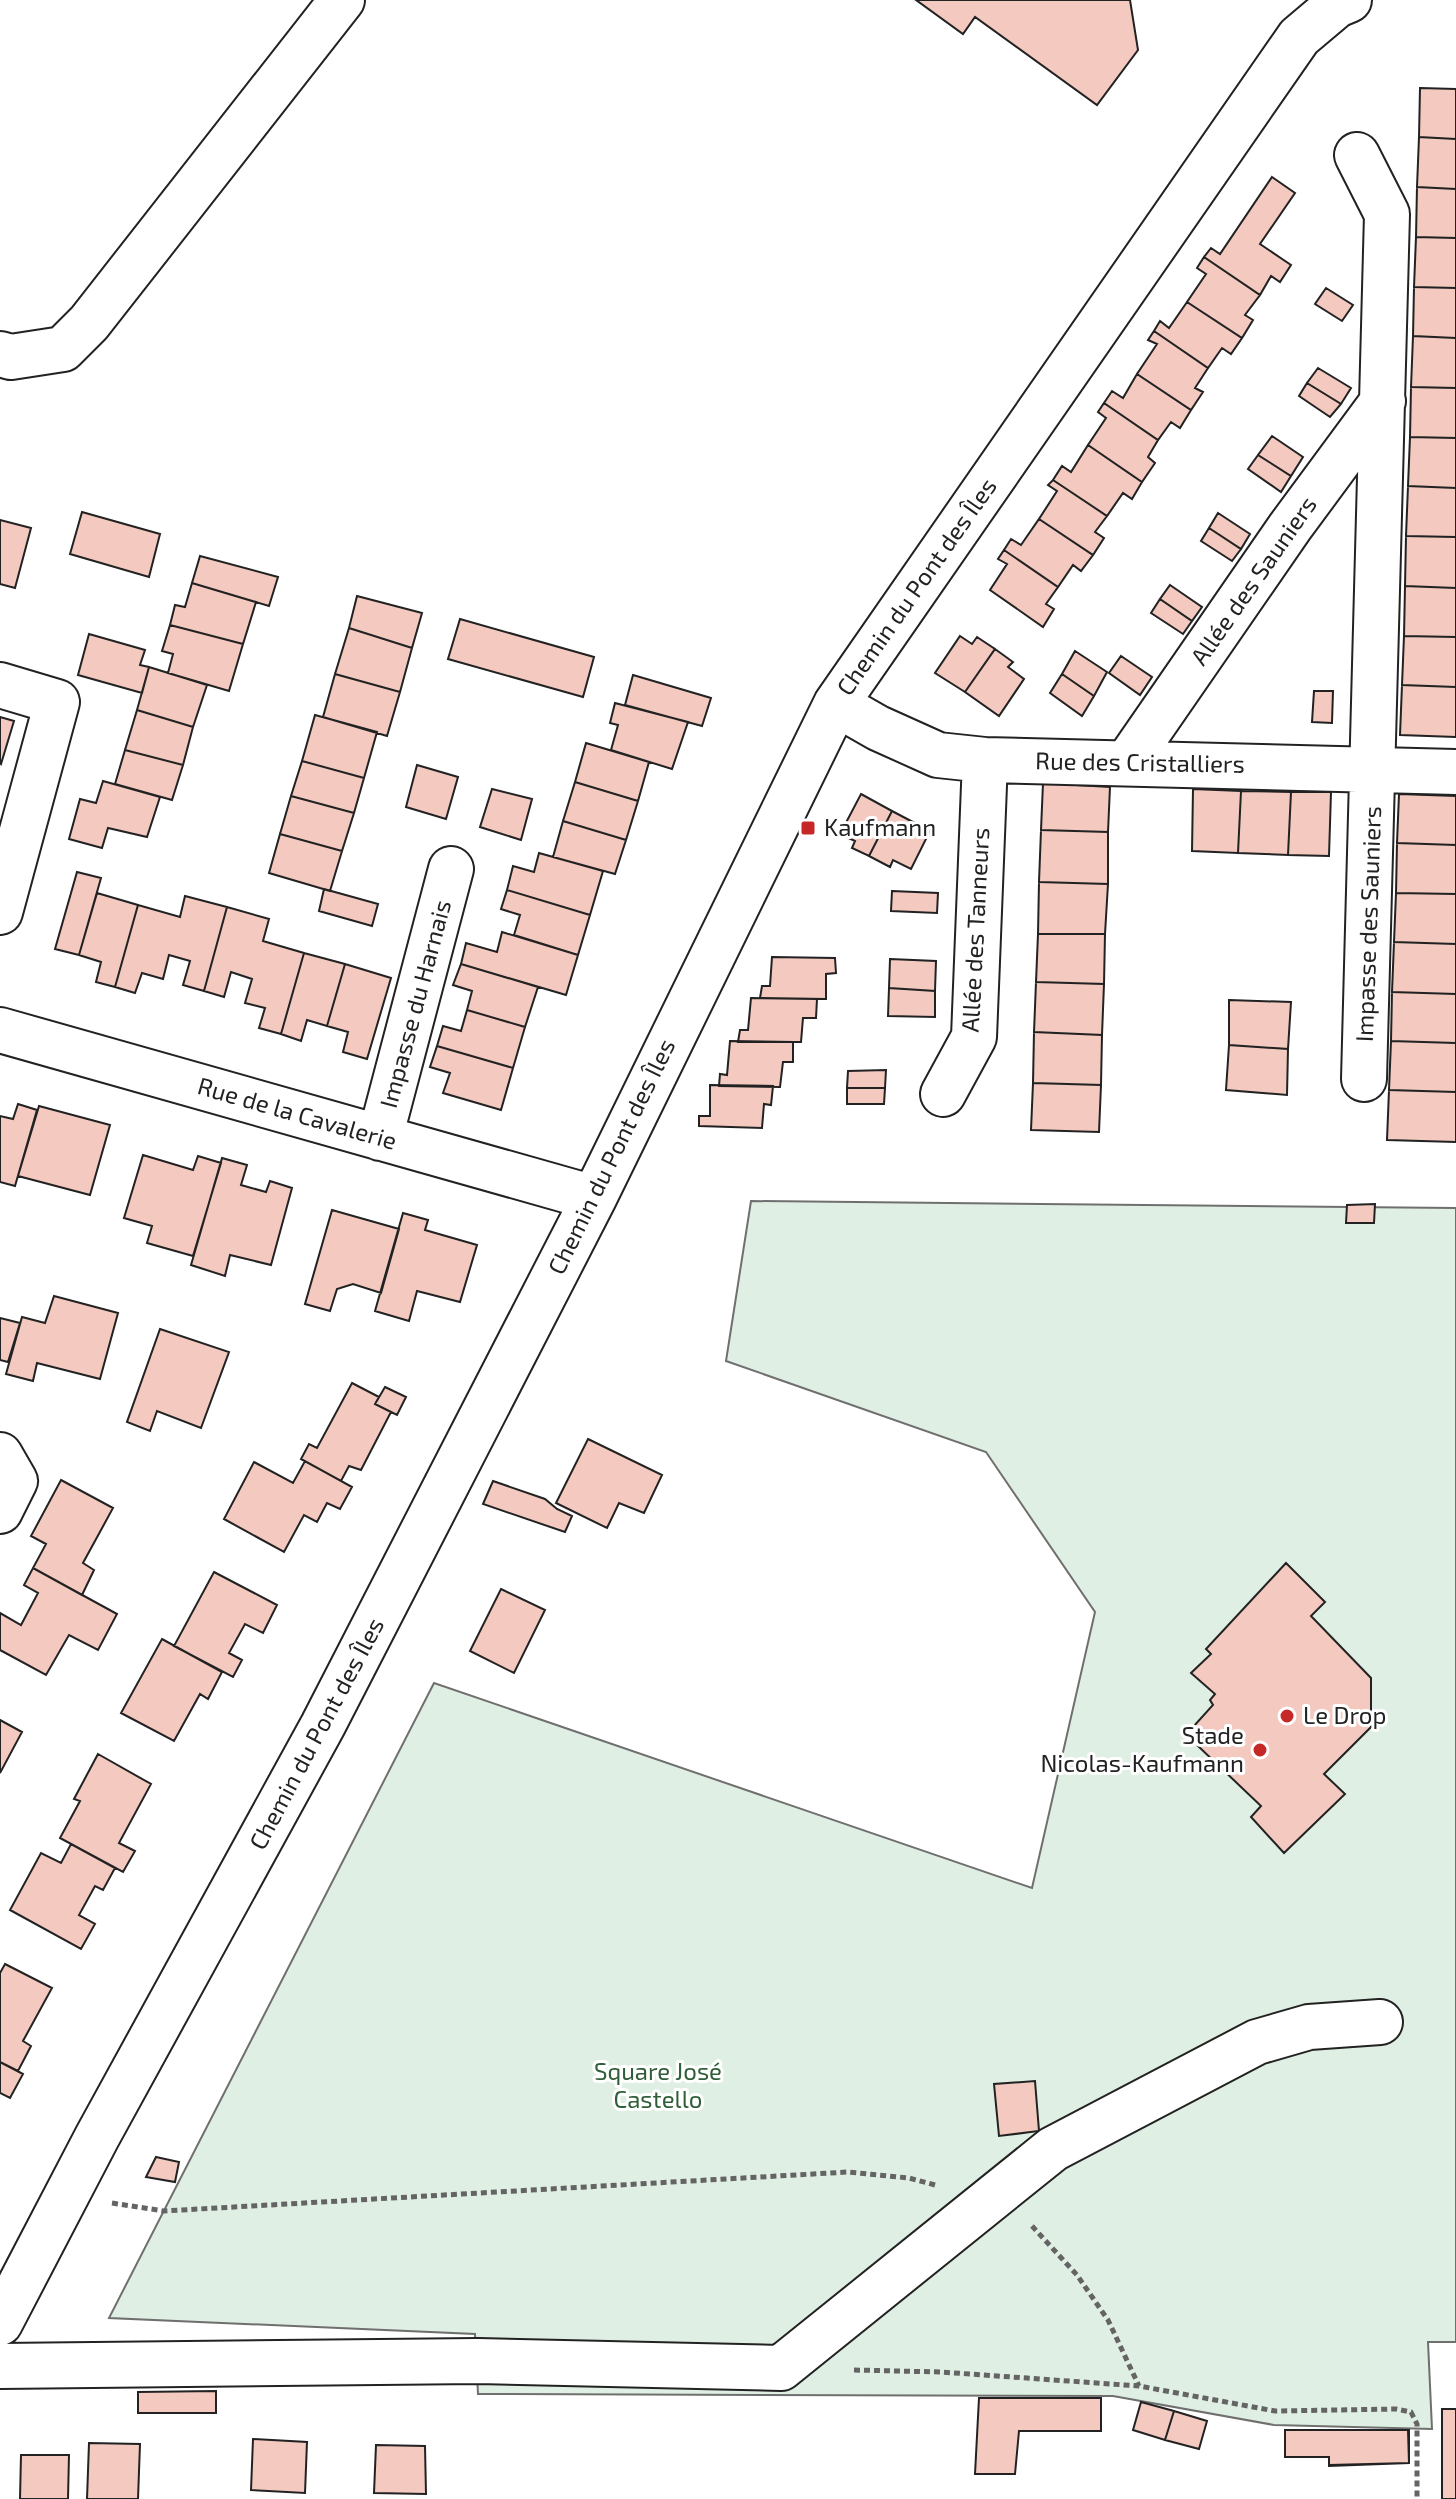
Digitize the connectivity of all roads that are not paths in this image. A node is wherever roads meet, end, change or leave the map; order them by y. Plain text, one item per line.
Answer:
1 (342, 0) edge
2 (1349, 0) edge
3 (1305, 19) edge
4 (1357, 155) dead end
5 (0, 354) edge
6 (1383, 401) junction
7 (0, 685) edge
8 (836, 704) junction
9 (985, 760) junction
10 (1127, 763) junction
11 (1374, 769) junction
12 (1456, 772) edge
13 (451, 869) dead end
14 (0, 912) edge
15 (0, 1030) edge
16 (1364, 1079) dead end
17 (943, 1094) dead end
18 (380, 1138) junction
19 (594, 1198) junction
20 (0, 1455) edge
21 (0, 1511) edge
22 (1380, 2022) dead end
23 (0, 2323) edge
24 (0, 2366) edge

1 - 5 street
2 - 3 street, Chemin du Pont des Îles
3 - 8 street, Chemin du Pont des Îles
4 - 6 street
6 - 10 street, Allée des Sauniers
6 - 11 street
7 - 14 street
8 - 9 street, Rue des Cristalliers
8 - 19 street, Chemin du Pont des Îles
9 - 10 street, Rue des Cristalliers
9 - 17 street, Allée des Tanneurs
10 - 11 street, Rue des Cristalliers
11 - 12 street, Rue des Cristalliers
11 - 16 street, Impasse des Sauniers
13 - 18 street, Impasse du Harnais
15 - 18 street, Rue de la Cavalerie
18 - 19 street, Rue de la Cavalerie
19 - 23 street, Chemin du Pont des Îles
20 - 21 street
22 - 24 street

